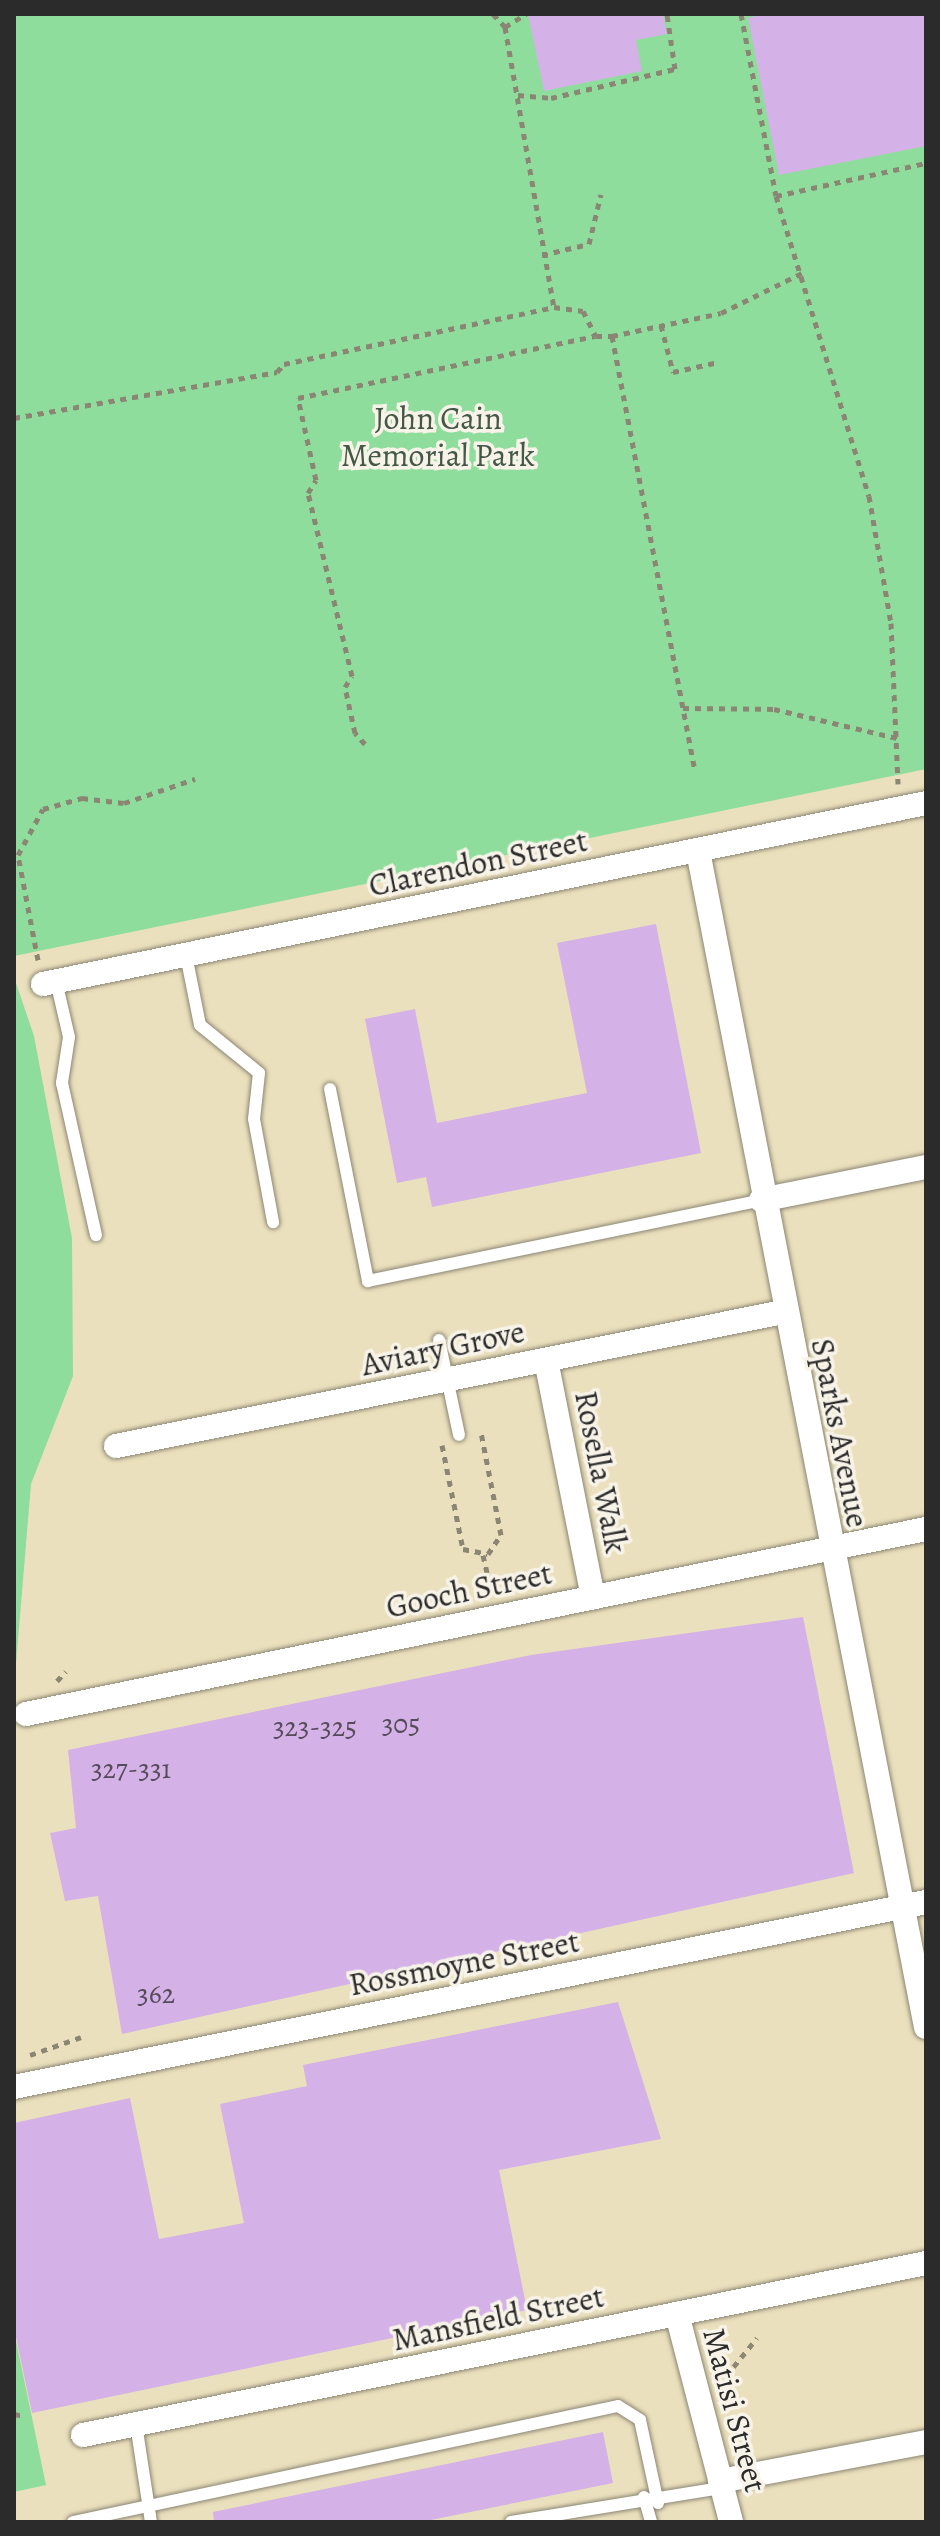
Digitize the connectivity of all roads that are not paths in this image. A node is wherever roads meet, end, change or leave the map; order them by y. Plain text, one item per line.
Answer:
1 (914, 806) edge
2 (698, 851) junction
3 (186, 955) junction
4 (50, 983) joint
5 (330, 1089) dead end
6 (926, 1167) edge
7 (761, 1200) junction
8 (273, 1222) dead end
9 (96, 1235) dead end
10 (783, 1312) junction
11 (439, 1340) dead end
12 (546, 1360) junction
13 (448, 1380) junction
14 (459, 1435) dead end
15 (116, 1446) dead end
16 (926, 1529) edge
17 (831, 1548) junction
18 (593, 1597) junction
19 (26, 1714) dead end
20 (914, 1904) edge
21 (926, 2027) edge
22 (14, 2087) edge
23 (926, 2263) edge
24 (677, 2314) junction
25 (136, 2424) junction
26 (83, 2435) dead end
27 (926, 2442) edge
28 (721, 2484) junction
29 (644, 2497) junction
30 (658, 2503) junction
31 (153, 2504) junction
32 (73, 2522) edge
33 (151, 2522) edge
34 (511, 2522) edge
35 (651, 2522) edge
36 (731, 2522) edge

1 - 2 street, Clarendon Street
2 - 3 street, Clarendon Street
2 - 7 street, Sparks Avenue
3 - 4 street, Clarendon Street
3 - 8 lane
4 - 9 lane
5 - 7 lane
6 - 7 street
7 - 10 street, Sparks Avenue
10 - 12 street, Aviary Grove
10 - 17 street, Sparks Avenue
11 - 13 lane
12 - 13 street, Aviary Grove
12 - 18 street, Rosella Walk
13 - 14 lane
13 - 15 street, Aviary Grove
16 - 17 street, Gooch Street
17 - 18 street, Gooch Street
17 - 20 street, Sparks Avenue
18 - 19 street, Gooch Street
20 - 21 street, Sparks Avenue
20 - 22 street, Rossmoyne Street
23 - 24 street, Mansfield Street
24 - 25 street, Mansfield Street
24 - 28 street, Matisi Street
25 - 26 street, Mansfield Street
25 - 31 lane
27 - 28 street
28 - 30 lane
28 - 36 street, Matisi Street
29 - 30 lane
29 - 34 lane
29 - 35 lane
30 - 31 lane
31 - 32 lane
31 - 33 lane

